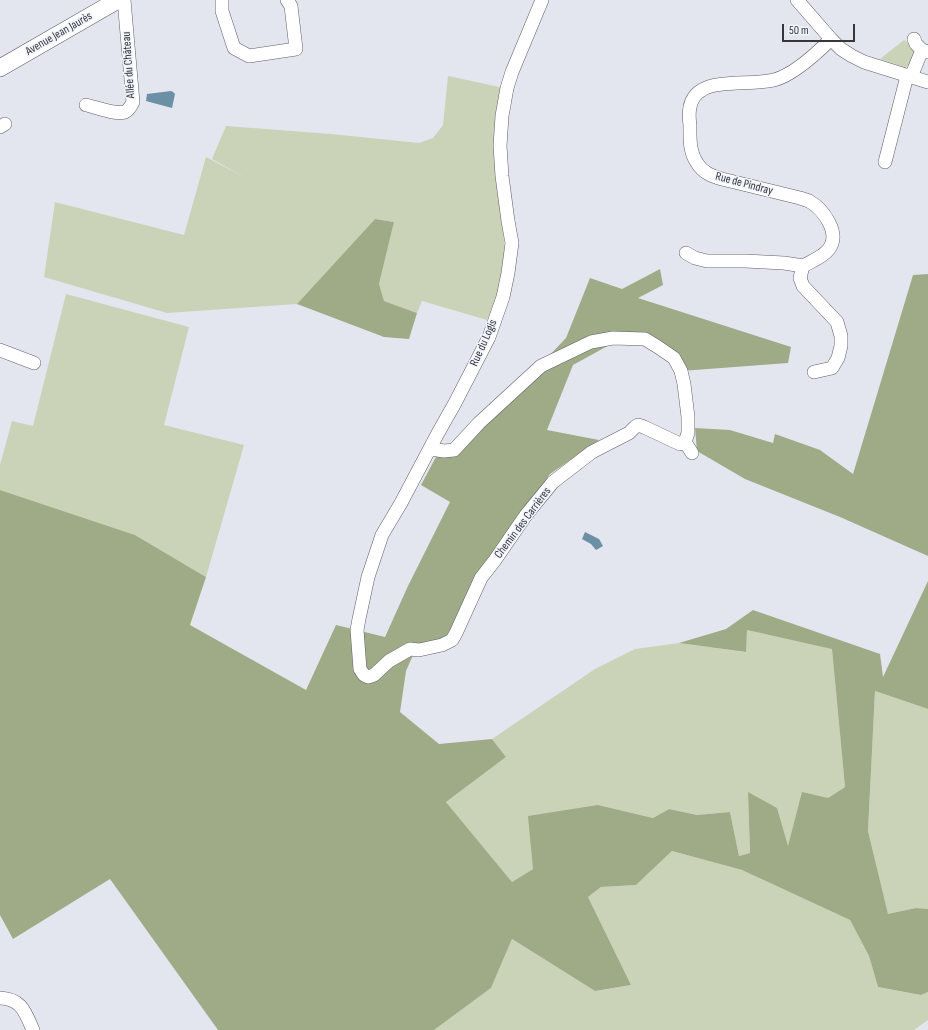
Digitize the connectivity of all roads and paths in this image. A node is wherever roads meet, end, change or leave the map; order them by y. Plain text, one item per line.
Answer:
1 (118, 0) edge
2 (124, 0) edge
3 (222, 0) edge
4 (287, 0) edge
5 (542, 0) edge
6 (797, 0) edge
7 (831, 39) junction
8 (914, 39) dead end
9 (925, 51) edge
10 (0, 68) edge
11 (911, 77) junction
12 (928, 82) edge
13 (86, 105) dead end
14 (888, 162) dead end
15 (686, 253) dead end
16 (803, 266) junction
17 (0, 350) edge
18 (34, 363) dead end
19 (814, 372) dead end
20 (685, 442) junction
21 (430, 449) junction
22 (692, 453) dead end
23 (360, 669) joint
24 (0, 998) edge
25 (33, 1030) edge

1 - 10 main road, Avenue Jean Jaurès
2 - 13 street, Allée du Château
3 - 4 street
5 - 21 street, Rue du Logis
6 - 7 street
7 - 11 street
7 - 16 street, Rue de Pindray
8 - 9 street
9 - 11 street
11 - 12 street
11 - 14 street
15 - 16 street
16 - 19 street
17 - 18 street
20 - 21 street
20 - 22 street
20 - 23 street, Chemin des Carrières
21 - 23 street, Rue du Logis
24 - 25 street

